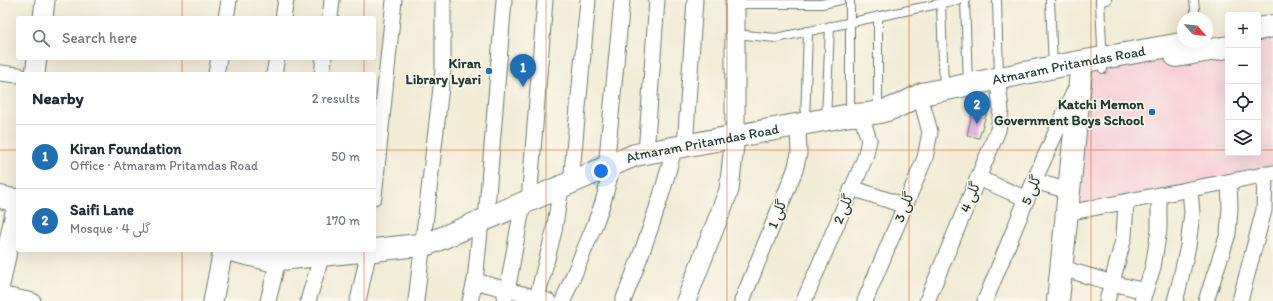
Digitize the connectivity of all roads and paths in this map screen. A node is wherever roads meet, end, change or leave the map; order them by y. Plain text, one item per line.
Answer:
1 (45, 0) edge
2 (230, 0) edge
3 (286, 0) edge
4 (332, 0) edge
5 (394, 0) edge
6 (443, 0) edge
7 (504, 0) edge
8 (545, 0) edge
9 (588, 0) edge
10 (622, 0) edge
11 (657, 0) edge
12 (695, 0) edge
13 (842, 0) edge
14 (850, 0) edge
15 (957, 0) edge
16 (966, 0) edge
17 (997, 0) edge
18 (1050, 0) edge
19 (1107, 0) edge
20 (1194, 0) edge
21 (735, 2) edge
22 (941, 4) junction
23 (1195, 12) edge
24 (43, 16) edge
25 (226, 16) edge
26 (283, 16) edge
27 (330, 16) edge
28 (878, 16) junction
29 (850, 22) junction
30 (830, 26) junction
31 (1273, 26) edge
32 (1261, 28) edge
33 (808, 31) junction
34 (735, 34) junction
35 (1225, 36) edge
36 (1273, 39) edge
37 (1213, 40) edge
38 (1261, 41) edge
39 (1213, 45) edge
40 (1225, 47) edge
41 (1181, 48) edge
42 (37, 60) edge
43 (219, 60) edge
44 (277, 60) edge
45 (324, 60) edge
46 (1053, 67) junction
47 (1089, 69) junction
48 (35, 72) edge
49 (216, 72) edge
50 (274, 72) edge
51 (322, 72) edge
52 (0, 73) edge
53 (16, 75) edge
54 (968, 84) junction
55 (999, 84) junction
56 (944, 90) junction
57 (902, 106) junction
58 (924, 110) junction
59 (863, 114) junction
60 (826, 119) junction
61 (801, 124) junction
62 (735, 136) junction
63 (679, 147) junction
64 (646, 153) junction
65 (609, 166) junction
66 (1269, 174) edge
67 (376, 177) edge
68 (978, 178) junction
69 (1034, 181) junction
70 (1229, 182) junction
71 (566, 185) junction
72 (852, 188) junction
73 (1190, 189) junction
74 (1069, 191) junction
75 (1159, 195) junction
76 (0, 196) edge
77 (1027, 199) junction
78 (16, 200) edge
79 (526, 202) junction
80 (1126, 202) junction
81 (905, 206) junction
82 (16, 209) edge
83 (1067, 213) junction
84 (484, 220) junction
85 (422, 245) junction
86 (376, 250) edge
87 (223, 252) edge
88 (243, 252) edge
89 (339, 252) edge
90 (369, 252) edge
91 (309, 254) edge
92 (278, 260) junction
93 (1062, 268) junction
94 (475, 281) junction
95 (1112, 283) junction
96 (0, 285) edge
97 (0, 294) edge
98 (506, 295) edge
99 (1144, 296) edge
100 (542, 299) edge
101 (33, 301) edge
102 (213, 301) edge
103 (268, 301) edge
104 (309, 301) edge
105 (358, 301) edge
106 (416, 301) edge
107 (470, 301) edge
108 (563, 301) edge
109 (623, 301) edge
110 (686, 301) edge
111 (742, 301) edge
112 (804, 301) edge
113 (865, 301) edge
114 (927, 301) edge
115 (985, 301) edge
116 (1058, 301) edge
117 (1107, 301) edge
118 (1175, 301) edge
119 (1206, 301) edge
120 (1240, 301) edge

1 - 24 street
2 - 25 street
3 - 26 street
4 - 27 street
5 - 67 street
6 - 85 street
7 - 84 street
8 - 79 street
9 - 71 street
10 - 65 street
11 - 64 street
12 - 63 street
13 - 21 lane
14 - 29 lane
15 - 22 lane
16 - 54 lane
17 - 55 lane
18 - 46 lane
19 - 47 lane
20 - 23 lane
21 - 34 street
22 - 28 lane
22 - 56 lane
28 - 29 lane
28 - 59 lane
29 - 30 lane
29 - 59 lane
30 - 33 lane
30 - 60 lane
31 - 32 main road
33 - 34 lane
33 - 61 lane
34 - 62 street
35 - 37 main road, Atmaram Pritamdas Road
36 - 38 main road
39 - 40 main road, Atmaram Pritamdas Road
41 - 47 main road, Atmaram Pritamdas Road
42 - 48 street
43 - 49 street
44 - 50 street
45 - 51 street
46 - 47 main road, Atmaram Pritamdas Road
46 - 55 main road, Atmaram Pritamdas Road
47 - 55 main road, Atmaram Pritamdas Road
47 - 69 street, گلی 5
47 - 74 main road
52 - 53 street
54 - 55 main road, Atmaram Pritamdas Road
54 - 56 main road, Atmaram Pritamdas Road
55 - 58 main road, Atmaram Pritamdas Road
55 - 68 street, گلی 4
56 - 57 main road, Atmaram Pritamdas Road
57 - 58 main road, Atmaram Pritamdas Road
57 - 59 main road, Atmaram Pritamdas Road
58 - 81 street, گلی 3
59 - 60 main road, Atmaram Pritamdas Road
59 - 72 street, گلی 2
60 - 61 main road, Atmaram Pritamdas Road
61 - 62 main road, Atmaram Pritamdas Road
61 - 111 street, گلی 1
62 - 63 main road, Atmaram Pritamdas Road
62 - 110 street
63 - 64 main road, Atmaram Pritamdas Road
63 - 109 street
64 - 65 main road, Atmaram Pritamdas Road
65 - 71 main road, Atmaram Pritamdas Road
65 - 108 street
66 - 70 street
66 - 120 street
68 - 77 street
68 - 114 street, گلی 4
69 - 74 street
69 - 77 street, گلی 5
70 - 73 street
70 - 119 street
71 - 79 main road, Atmaram Pritamdas Road
71 - 100 street
72 - 81 street
72 - 112 street, گلی 2
73 - 75 street
73 - 118 street
74 - 83 main road
75 - 80 street
75 - 99 street
76 - 78 main road
77 - 115 street, گلی 5
79 - 84 main road, Atmaram Pritamdas Road
79 - 98 street
80 - 83 street
80 - 95 street
81 - 113 street, گلی 3
82 - 96 street
83 - 93 main road
84 - 85 main road, Atmaram Pritamdas Road
84 - 94 street
85 - 86 main road, Atmaram Pritamdas Road
85 - 106 street
87 - 102 street
88 - 92 main road
89 - 91 main road
90 - 105 street
91 - 92 main road
91 - 104 street
92 - 103 street
93 - 95 street
93 - 116 main road
94 - 98 street
94 - 107 street
95 - 99 street
95 - 117 street
97 - 101 street
98 - 100 street

